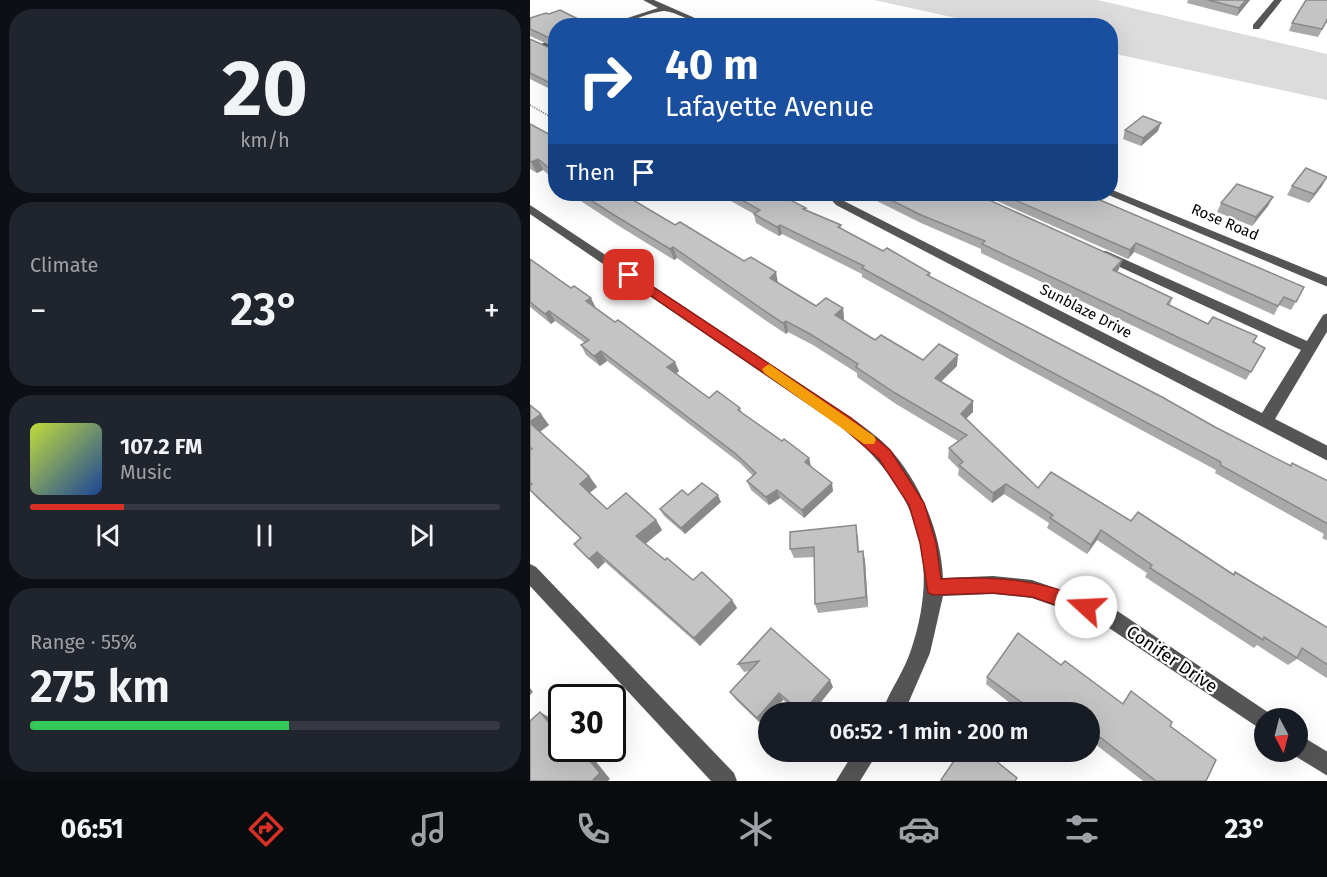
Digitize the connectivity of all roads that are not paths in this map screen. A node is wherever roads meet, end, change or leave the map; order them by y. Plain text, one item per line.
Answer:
1 (647, 0) edge
2 (1278, 0) edge
3 (666, 8) junction
4 (633, 18) edge
5 (690, 18) edge
6 (1256, 27) dead end
7 (530, 42) edge
8 (548, 44) edge
9 (540, 46) junction
10 (548, 50) edge
11 (1118, 195) edge
12 (838, 201) edge
13 (530, 209) edge
14 (1086, 247) edge
15 (1328, 283) edge
16 (1328, 318) edge
17 (1310, 348) junction
18 (1265, 422) junction
19 (1328, 454) edge
20 (530, 573) edge
21 (934, 587) junction
22 (898, 702) edge
23 (1254, 715) edge
24 (1308, 752) edge
25 (860, 762) edge
26 (1328, 765) edge
27 (726, 781) edge
28 (847, 781) edge

1 - 3 street
2 - 6 street
3 - 4 street
3 - 5 street
7 - 9 street
8 - 9 street
9 - 10 street
11 - 15 street, Rose Road
12 - 18 street, Sunblaze Drive
13 - 21 street
14 - 17 street
16 - 17 street
17 - 18 street
18 - 19 street, Sunblaze Drive
20 - 27 street
21 - 22 street
21 - 23 street, Conifer Drive
24 - 26 street
25 - 28 street

